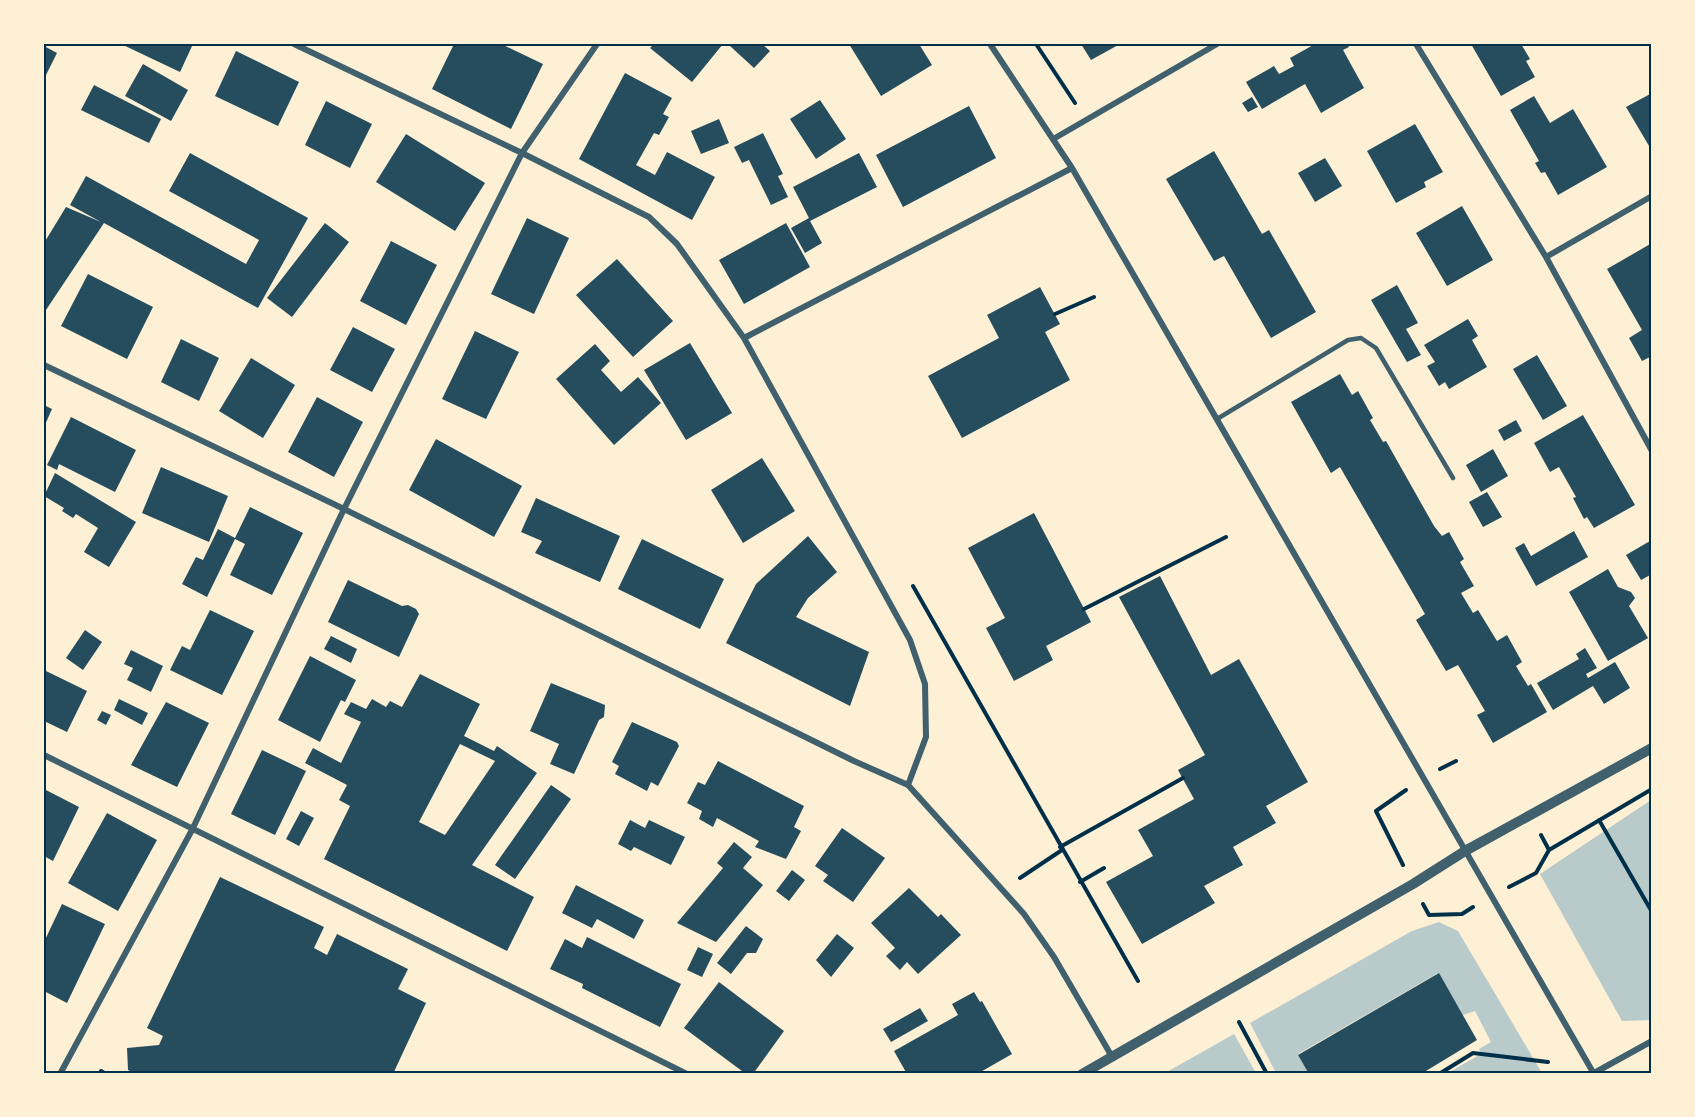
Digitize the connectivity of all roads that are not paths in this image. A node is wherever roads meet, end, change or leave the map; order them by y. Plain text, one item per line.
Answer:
1 (294, 44) edge
2 (597, 44) edge
3 (990, 44) edge
4 (1217, 44) edge
5 (1416, 44) edge
6 (1054, 138) junction
7 (522, 153) junction
8 (1072, 168) junction
9 (1652, 196) edge
10 (1546, 257) junction
11 (744, 338) junction
12 (44, 365) edge
13 (1217, 419) junction
14 (1652, 451) edge
15 (1453, 478) dead end
16 (344, 509) junction
17 (1652, 748) edge
18 (44, 756) edge
19 (908, 785) junction
20 (192, 830) junction
21 (1465, 851) junction
22 (1652, 1041) edge
23 (1111, 1056) junction
24 (1594, 1073) edge
25 (60, 1074) edge
26 (687, 1074) edge
27 (1082, 1074) edge

1 - 7 street
2 - 7 street
3 - 6 street
4 - 6 street
5 - 10 street
6 - 8 street
7 - 11 street
7 - 16 street
8 - 11 street
8 - 13 street
9 - 10 street
10 - 14 street
11 - 19 street
12 - 16 street
13 - 15 lane
13 - 21 street
16 - 19 street
16 - 20 street
17 - 21 street
18 - 20 street
19 - 23 street
20 - 25 street
20 - 26 street
21 - 23 street
21 - 24 street
22 - 24 street
23 - 27 street

